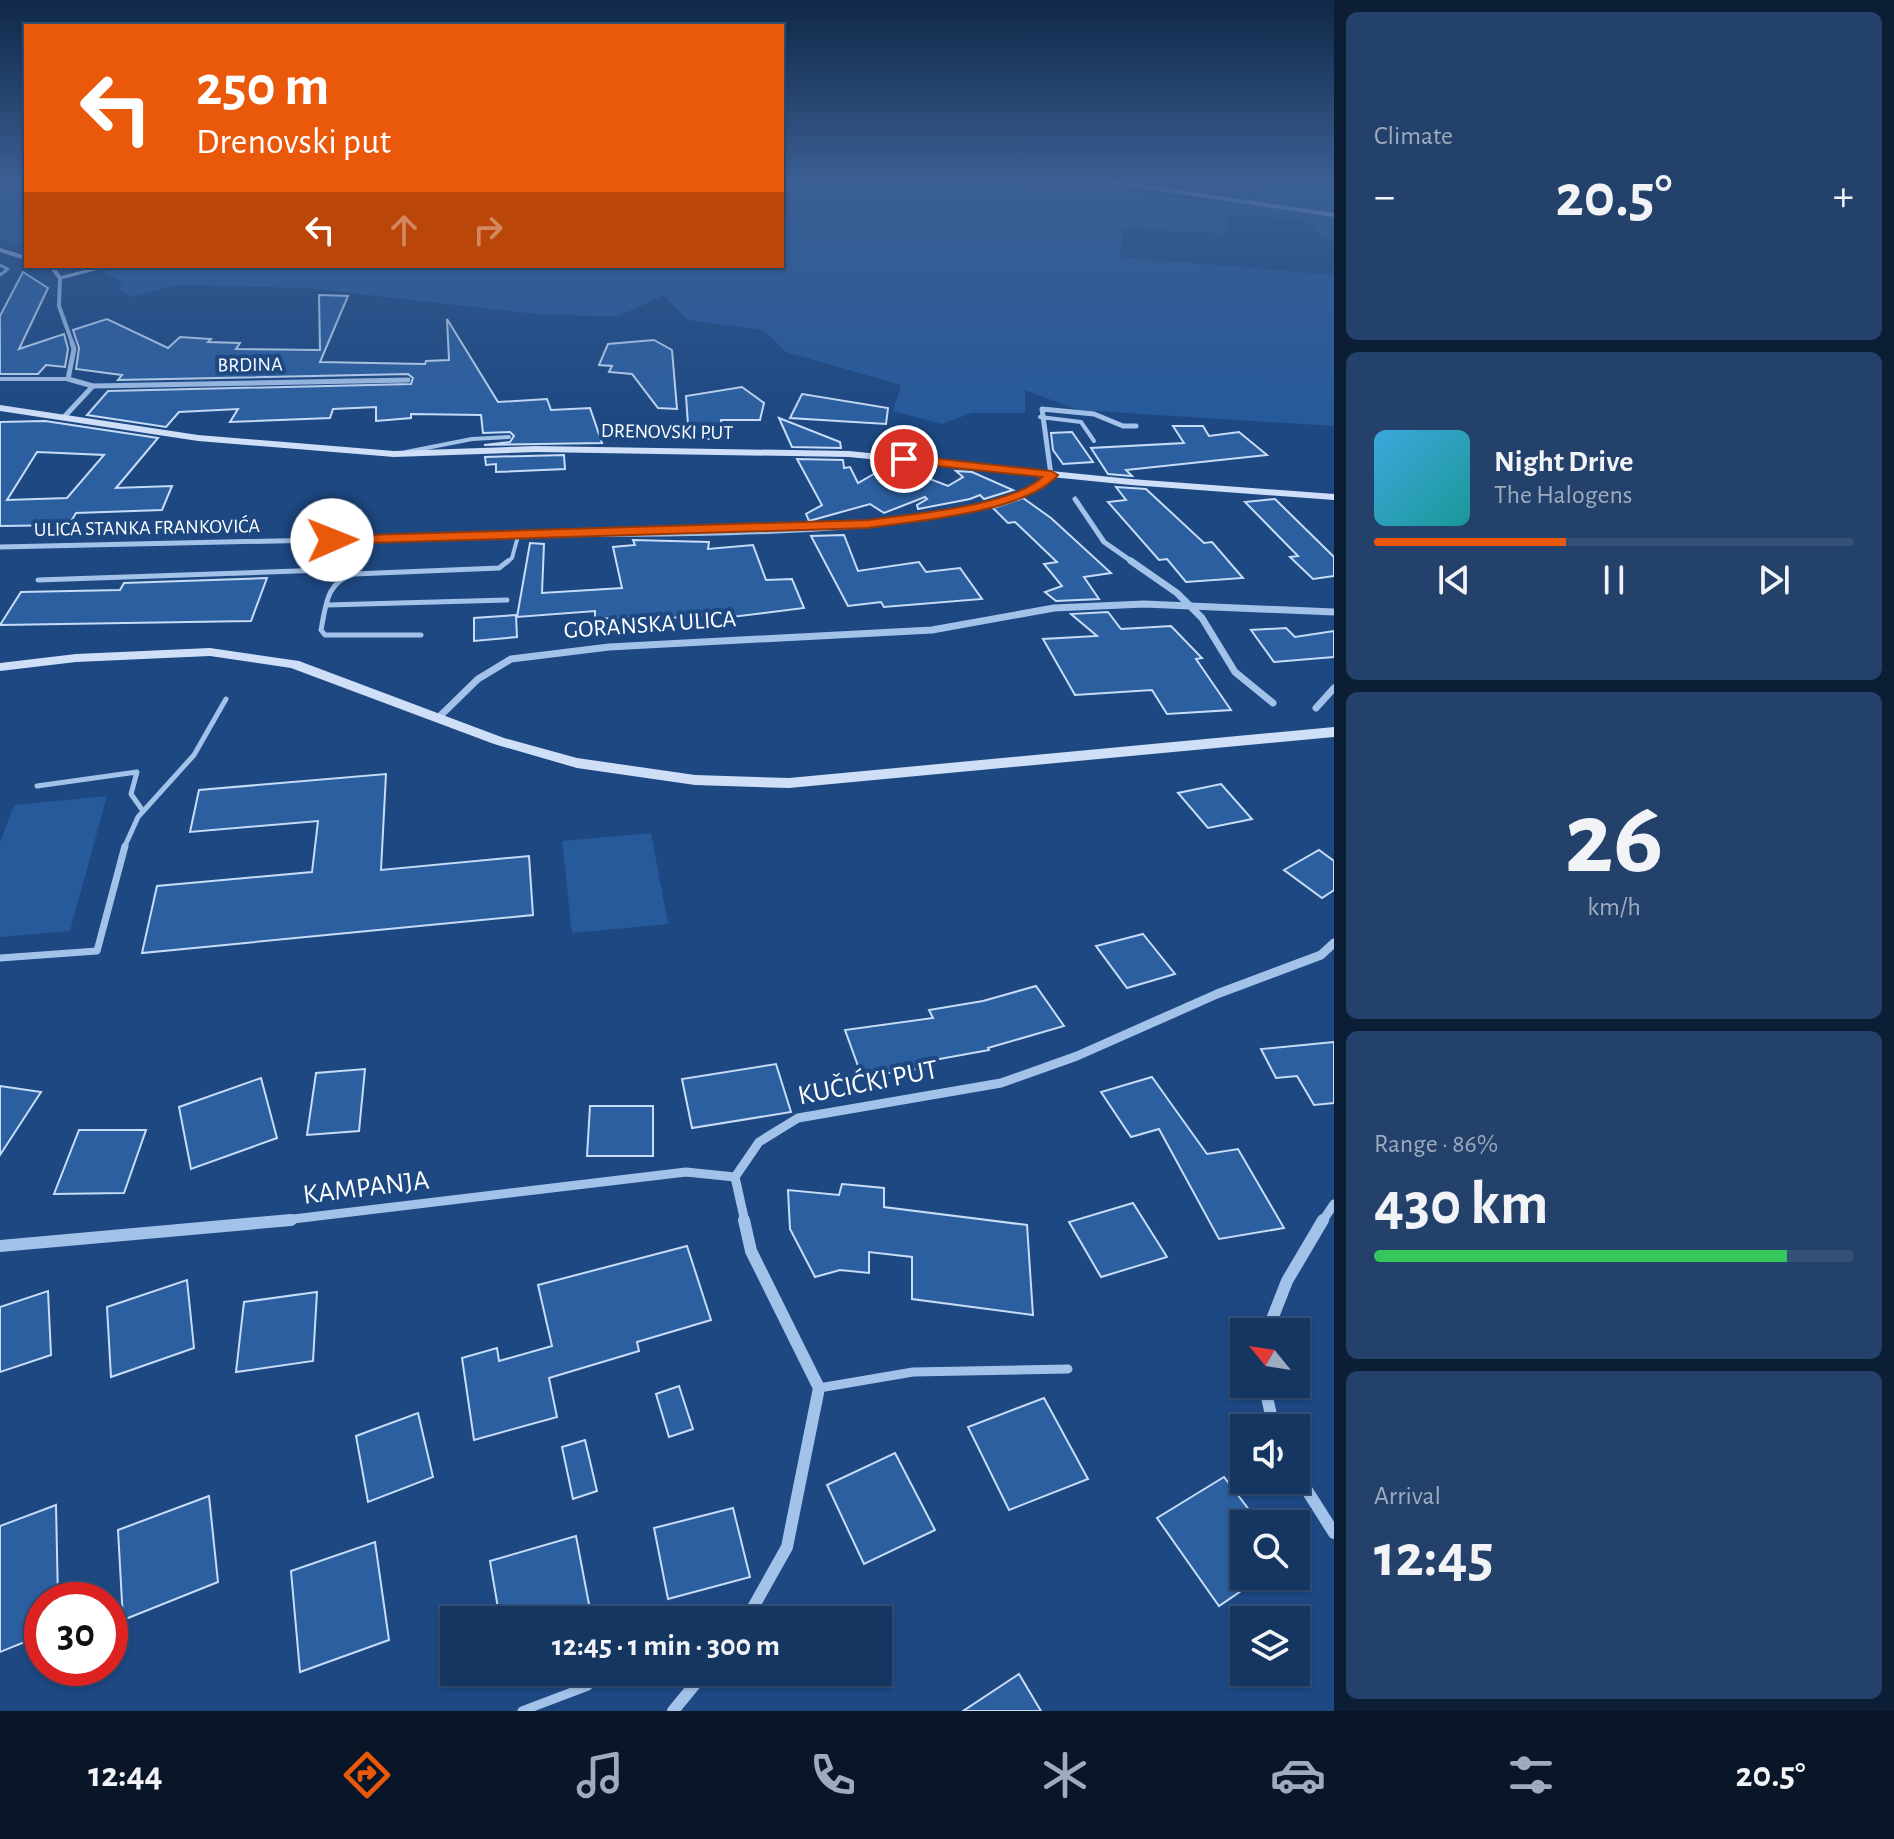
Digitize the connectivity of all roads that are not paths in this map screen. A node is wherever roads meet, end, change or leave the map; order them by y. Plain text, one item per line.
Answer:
1 (0, 265) edge
2 (52, 268) edge
3 (98, 268) edge
4 (0, 275) edge
5 (60, 278) junction
6 (0, 379) edge
7 (68, 379) junction
8 (408, 380) dead end
9 (93, 386) junction
10 (0, 408) edge
11 (64, 417) junction
12 (1040, 417) junction
13 (1136, 426) dead end
14 (509, 437) dead end
15 (1094, 441) dead end
16 (399, 454) junction
17 (1051, 475) junction
18 (1334, 497) edge
19 (1075, 499) dead end
20 (518, 536) junction
21 (0, 547) edge
22 (341, 577) junction
23 (38, 580) dead end
24 (507, 600) dead end
25 (327, 605) junction
26 (1192, 608) junction
27 (1334, 612) edge
28 (421, 635) dead end
29 (0, 667) edge
30 (1334, 688) edge
31 (226, 699) dead end
32 (1273, 703) dead end
33 (1316, 708) dead end
34 (439, 717) junction
35 (1334, 732) edge
36 (37, 786) dead end
37 (143, 811) junction
38 (1334, 943) edge
39 (0, 958) edge
40 (735, 1177) junction
41 (1334, 1204) edge
42 (0, 1246) edge
43 (1271, 1318) edge
44 (1068, 1369) dead end
45 (819, 1388) junction
46 (1309, 1494) edge
47 (1334, 1533) edge
48 (754, 1606) edge
49 (588, 1686) dead end
50 (694, 1686) edge
51 (522, 1711) edge
52 (673, 1711) edge

1 - 4 lane
2 - 5 street
3 - 5 lane
5 - 7 street
6 - 7 lane
7 - 9 street, BRDINA
8 - 9 street, BRDINA
9 - 11 street
10 - 11 main road, DRENOVSKI PUT
11 - 16 main road, DRENOVSKI PUT
12 - 13 street
12 - 15 lane
12 - 17 street
14 - 16 lane
16 - 17 main road, DRENOVSKI PUT
17 - 18 main road, DRENOVSKI PUT
17 - 20 street, ULICA STANKA FRANKOVIĆA
19 - 26 street
20 - 21 street, ULICA STANKA FRANKOVIĆA
20 - 22 lane
22 - 23 lane
22 - 25 lane
24 - 25 lane
25 - 28 lane
26 - 27 street, GORANSKA ULICA
26 - 32 street
26 - 34 street, GORANSKA ULICA
29 - 34 main road
30 - 33 street
31 - 37 lane
34 - 35 main road
36 - 37 lane
37 - 39 lane
38 - 40 street, KUČIĆKI PUT
40 - 42 street, KAMPANJA
40 - 45 street
41 - 43 street
44 - 45 lane
45 - 48 street
46 - 47 street
49 - 51 lane
50 - 52 street

